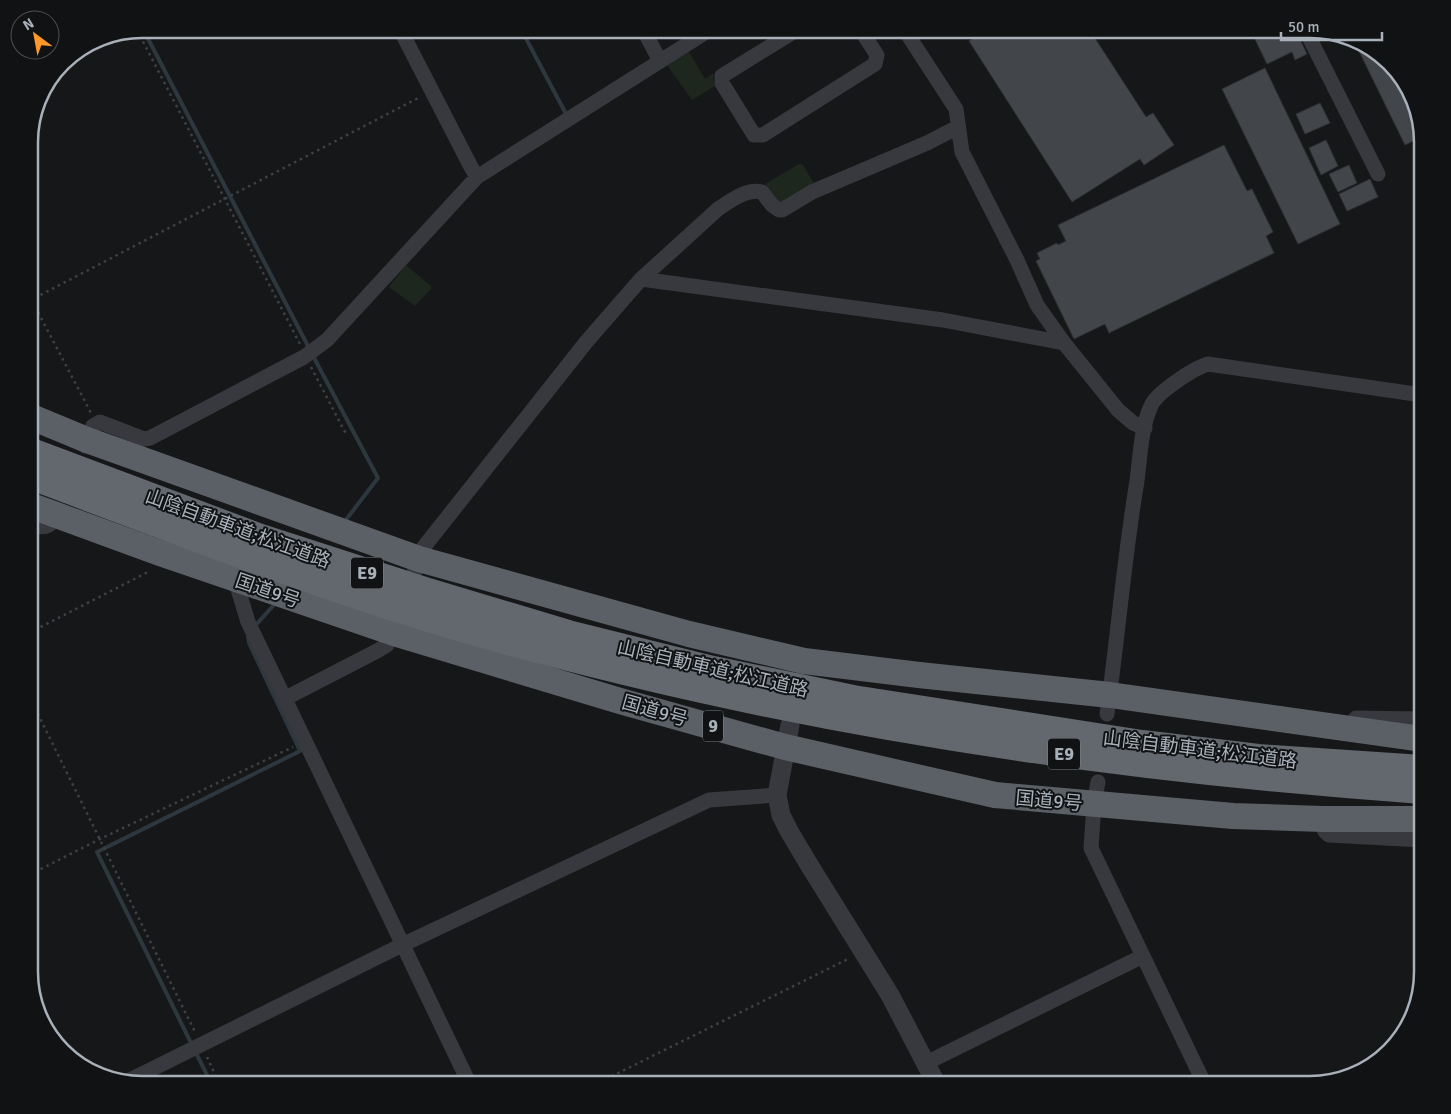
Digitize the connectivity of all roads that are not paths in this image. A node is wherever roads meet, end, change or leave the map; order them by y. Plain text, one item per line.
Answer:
1 (404, 38) edge
2 (648, 38) edge
3 (697, 38) edge
4 (783, 38) edge
5 (866, 38) edge
6 (910, 38) edge
7 (1310, 38) edge
8 (660, 61) junction
9 (958, 127) junction
10 (1378, 174) dead end
11 (477, 177) junction
12 (641, 280) junction
13 (1064, 343) junction
14 (1413, 394) edge
15 (38, 419) edge
16 (1145, 428) junction
17 (89, 436) junction
18 (38, 454) edge
19 (38, 478) edge
20 (38, 507) edge
21 (58, 513) junction
22 (38, 527) edge
23 (416, 568) junction
24 (234, 579) junction
25 (396, 629) junction
26 (284, 699) junction
27 (1108, 705) junction
28 (1413, 719) edge
29 (1342, 729) junction
30 (788, 736) junction
31 (1413, 739) edge
32 (1413, 768) edge
33 (1413, 789) edge
34 (1096, 793) junction
35 (777, 794) junction
36 (1322, 819) junction
37 (1413, 819) edge
38 (1413, 840) edge
39 (402, 945) junction
40 (1143, 956) junction
41 (926, 1063) junction
42 (138, 1076) edge
43 (466, 1076) edge
44 (933, 1076) edge
45 (1201, 1076) edge

1 - 11 street
2 - 8 street
3 - 8 street
4 - 5 street
6 - 9 street
7 - 10 street
8 - 11 street
9 - 12 street
9 - 13 street
11 - 17 street
12 - 13 street
12 - 23 street
13 - 16 street
14 - 16 street
15 - 17 highway
16 - 27 street
17 - 23 highway
18 - 32 highway, 山陰自動車道;松江道路 / E9
19 - 33 highway, 山陰自動車道;松江道路 / E9
20 - 21 highway, 国道9号 / 9
21 - 22 street
21 - 24 highway, 国道9号 / 9
23 - 27 highway
24 - 25 highway, 国道9号 / 9
24 - 26 street
25 - 26 street
25 - 30 highway, 国道9号 / 9
26 - 39 street
27 - 29 highway
28 - 29 street
29 - 31 highway
30 - 34 highway, 国道9号 / 9
30 - 35 street
34 - 36 highway, 国道9号 / 9
34 - 40 street
35 - 39 street
35 - 41 street
36 - 37 highway, 国道9号 / 9
36 - 38 street
39 - 42 street
39 - 43 street
40 - 41 street
40 - 45 street
41 - 44 street

